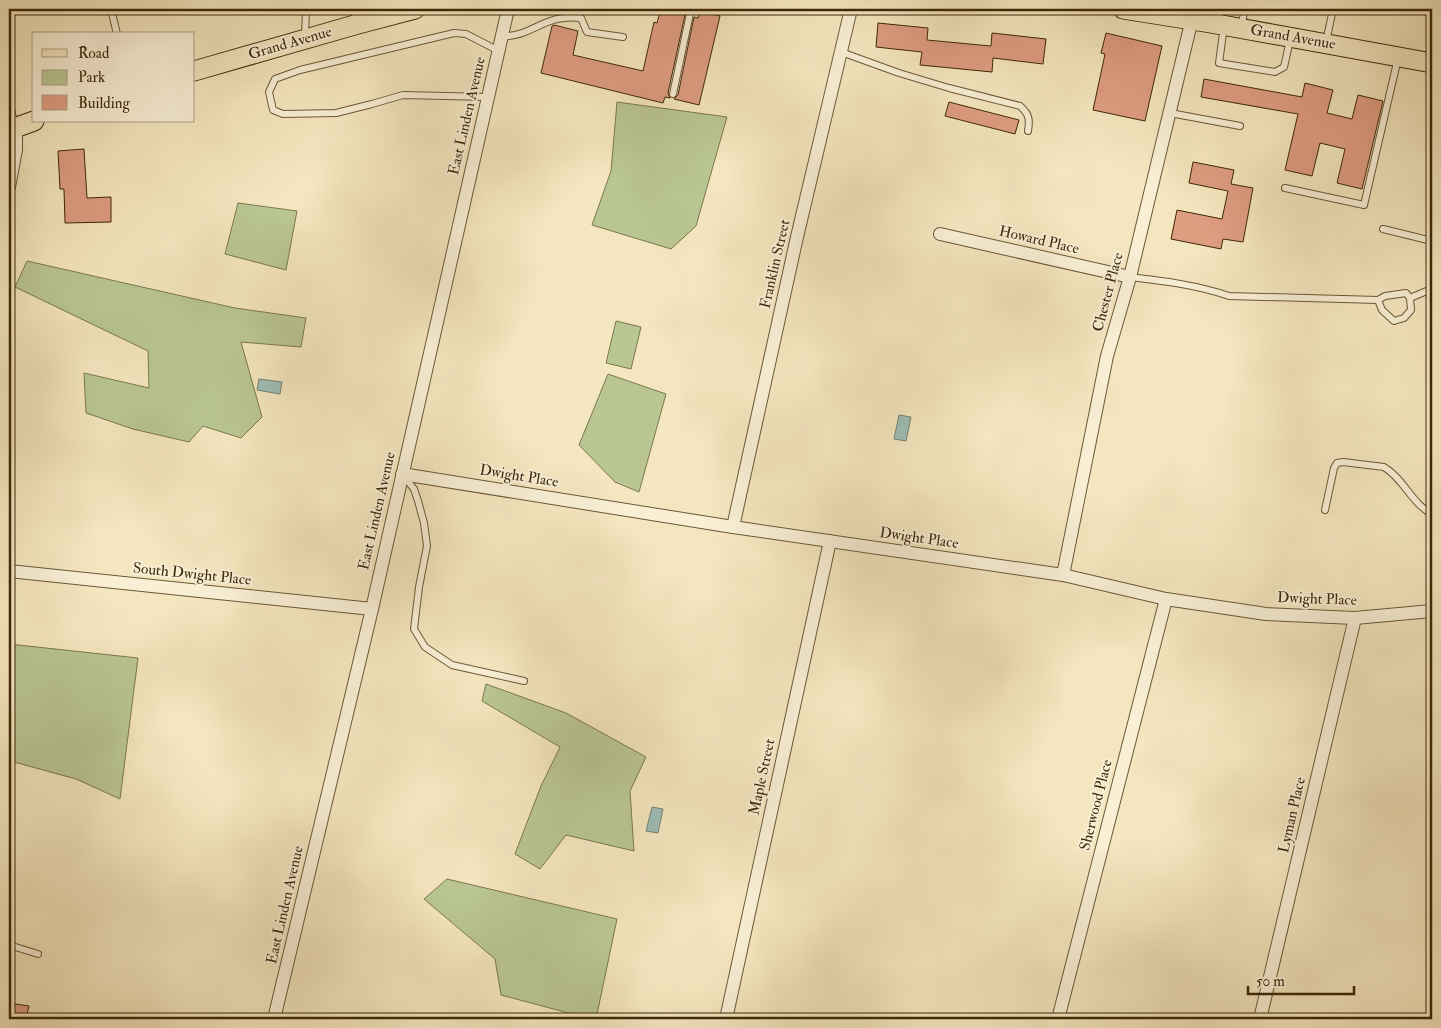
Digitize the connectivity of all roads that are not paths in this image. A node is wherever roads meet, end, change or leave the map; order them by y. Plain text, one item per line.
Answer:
1 (111, 9) edge
2 (306, 9) edge
3 (415, 9) edge
4 (508, 9) edge
5 (691, 9) edge
6 (851, 9) edge
7 (1123, 9) edge
8 (1245, 9) edge
9 (1333, 9) edge
10 (1163, 12) edge
11 (356, 16) edge
12 (1192, 19) junction
13 (1223, 21) edge
14 (117, 32) edge
15 (624, 37) dead end
16 (1291, 37) junction
17 (305, 38) junction
18 (502, 38) junction
19 (1326, 43) junction
20 (499, 51) junction
21 (842, 52) junction
22 (1398, 57) junction
23 (1432, 63) edge
24 (195, 71) edge
25 (673, 94) dead end
26 (488, 97) junction
27 (9, 101) edge
28 (1170, 113) junction
29 (32, 122) edge
30 (1240, 126) dead end
31 (12, 129) edge
32 (1028, 131) dead end
33 (9, 187) edge
34 (1285, 188) dead end
35 (1383, 229) dead end
36 (940, 234) dead end
37 (1432, 242) edge
38 (1130, 277) junction
39 (1432, 290) edge
40 (1410, 298) junction
41 (1378, 300) junction
42 (402, 474) junction
43 (1326, 510) dead end
44 (1432, 514) edge
45 (733, 527) junction
46 (830, 541) junction
47 (9, 571) edge
48 (1063, 575) junction
49 (1166, 599) junction
50 (372, 609) junction
51 (1432, 611) edge
52 (1355, 618) junction
53 (524, 681) dead end
54 (9, 945) edge
55 (38, 954) dead end
56 (274, 1019) edge
57 (726, 1019) edge
58 (1058, 1019) edge
59 (1260, 1019) edge

1 - 14 lane
2 - 17 lane
3 - 11 main road, Grand Avenue
4 - 18 street, East Linden Avenue
5 - 25 lane
6 - 21 street, Franklin Street
7 - 10 main road, Grand Avenue
8 - 13 lane
9 - 19 lane
10 - 12 main road, Grand Avenue
11 - 17 main road, Grand Avenue
12 - 13 main road, Grand Avenue
12 - 28 street, Chester Place
13 - 16 main road, Grand Avenue
13 - 16 lane
15 - 18 lane
16 - 19 main road, Grand Avenue
17 - 24 main road, Grand Avenue
18 - 20 street, East Linden Avenue
19 - 22 main road, Grand Avenue
20 - 26 street, East Linden Avenue
20 - 26 lane
21 - 32 lane
21 - 45 street, Franklin Street
22 - 23 main road, Grand Avenue
22 - 34 lane
26 - 42 street, East Linden Avenue
27 - 31 lane
28 - 30 lane
28 - 38 street, Chester Place
29 - 31 main road
31 - 33 street
35 - 37 lane
36 - 38 street, Howard Place
38 - 41 lane
38 - 48 street, Chester Place
39 - 40 lane
40 - 41 lane
40 - 41 lane
42 - 45 street, Dwight Place
42 - 50 street, East Linden Avenue
42 - 53 lane
43 - 44 lane
45 - 46 street, Dwight Place
46 - 48 street, Dwight Place
46 - 57 street, Maple Street
47 - 50 street, South Dwight Place
48 - 49 street, Dwight Place
49 - 52 street, Dwight Place
49 - 58 street, Sherwood Place
50 - 56 street, East Linden Avenue
51 - 52 street, Dwight Place
52 - 59 street, Lyman Place
54 - 55 lane

